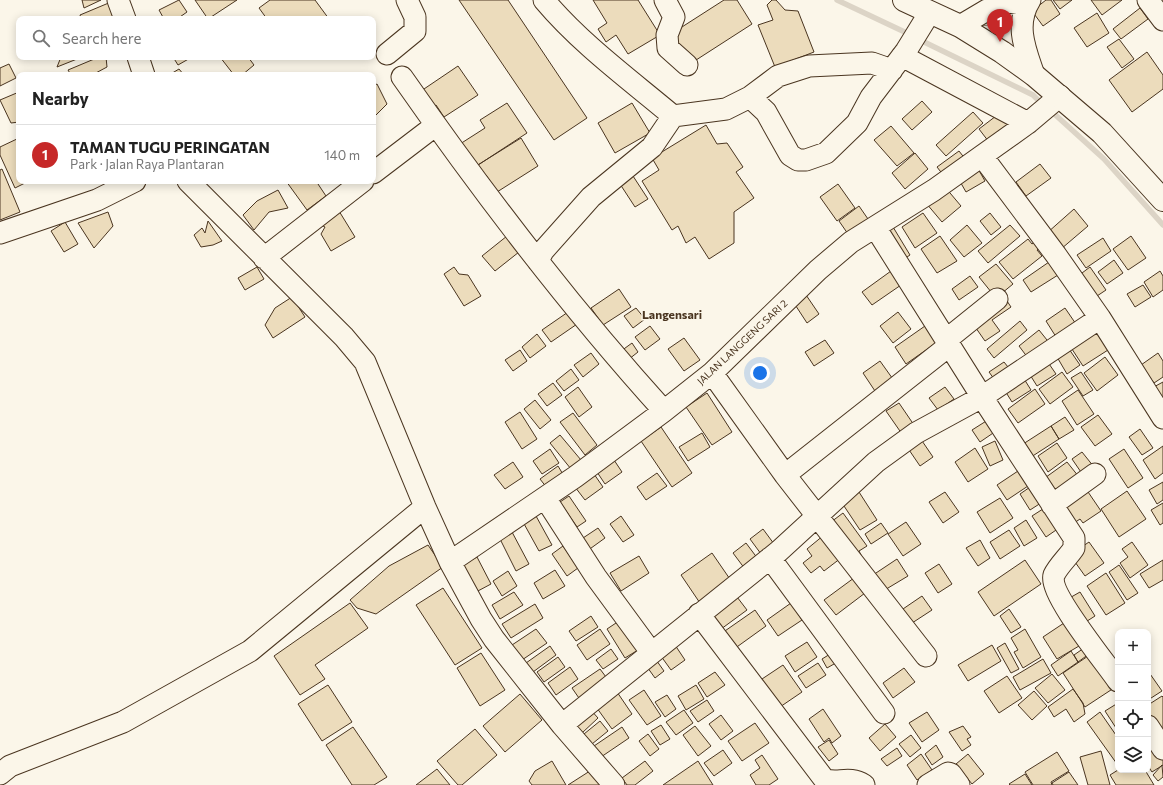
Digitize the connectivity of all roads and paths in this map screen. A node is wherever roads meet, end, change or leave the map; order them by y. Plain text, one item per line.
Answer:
1 (118, 0) edge
2 (407, 0) edge
3 (544, 0) edge
4 (665, 0) edge
5 (904, 0) edge
6 (1148, 0) edge
7 (1018, 2) edge
8 (930, 12) junction
9 (124, 16) edge
10 (1163, 20) edge
11 (960, 26) junction
12 (903, 53) junction
13 (387, 54) dead end
14 (139, 60) edge
15 (687, 65) dead end
16 (143, 72) edge
17 (1034, 76) junction
18 (402, 77) dead end
19 (750, 97) junction
20 (1054, 102) junction
21 (673, 116) junction
22 (1030, 122) junction
23 (436, 125) junction
24 (982, 156) junction
25 (376, 171) edge
26 (129, 184) edge
27 (191, 184) edge
28 (359, 184) edge
29 (1163, 200) edge
30 (875, 226) junction
31 (0, 234) edge
32 (264, 258) junction
33 (538, 261) junction
34 (998, 299) dead end
35 (1100, 318) junction
36 (948, 342) junction
37 (712, 373) junction
38 (982, 397) junction
39 (664, 411) junction
40 (1163, 418) edge
41 (1095, 474) dead end
42 (785, 475) junction
43 (545, 498) junction
44 (1052, 505) junction
45 (425, 507) junction
46 (817, 516) junction
47 (770, 558) junction
48 (450, 562) junction
49 (699, 614) junction
50 (651, 652) junction
51 (926, 656) dead end
52 (1115, 677) edge
53 (884, 713) dead end
54 (562, 725) junction
55 (1151, 731) edge
56 (1163, 749) edge
57 (0, 774) edge
58 (614, 785) edge
59 (864, 785) edge
60 (928, 785) edge
61 (959, 785) edge

1 - 9 street
2 - 13 street
3 - 21 street
4 - 15 street
5 - 8 main road
6 - 10 street
7 - 11 street
7 - 17 street
8 - 11 main road
8 - 12 street
11 - 17 main road
12 - 19 street
12 - 19 street
12 - 22 street
14 - 16 street
17 - 20 main road
18 - 23 street
19 - 21 street
20 - 22 street, JALAN LANGGENG SARI 2
20 - 29 main road
21 - 33 street
22 - 24 street, JALAN LANGGENG SARI 2
23 - 25 street
23 - 33 street
24 - 30 street, JALAN LANGGENG SARI 2
24 - 35 street
26 - 31 street
27 - 32 street
28 - 32 street
30 - 36 street
30 - 37 street, JALAN LANGGENG SARI 2
32 - 45 street
33 - 39 street
34 - 36 street
35 - 38 street
35 - 40 street
36 - 38 street
36 - 42 street
37 - 39 street, JALAN LANGGENG SARI 2
37 - 42 street
38 - 44 street
38 - 46 street
39 - 43 street, JALAN LANGGENG SARI 2
41 - 44 street
42 - 46 street
43 - 48 street, JALAN LANGGENG SARI 2
43 - 50 street
44 - 52 street
45 - 48 street
45 - 57 street
46 - 47 street
46 - 51 street
47 - 49 street
47 - 53 street
48 - 54 street
49 - 50 street
49 - 59 street
50 - 54 street
54 - 58 street
55 - 56 street
60 - 61 street

